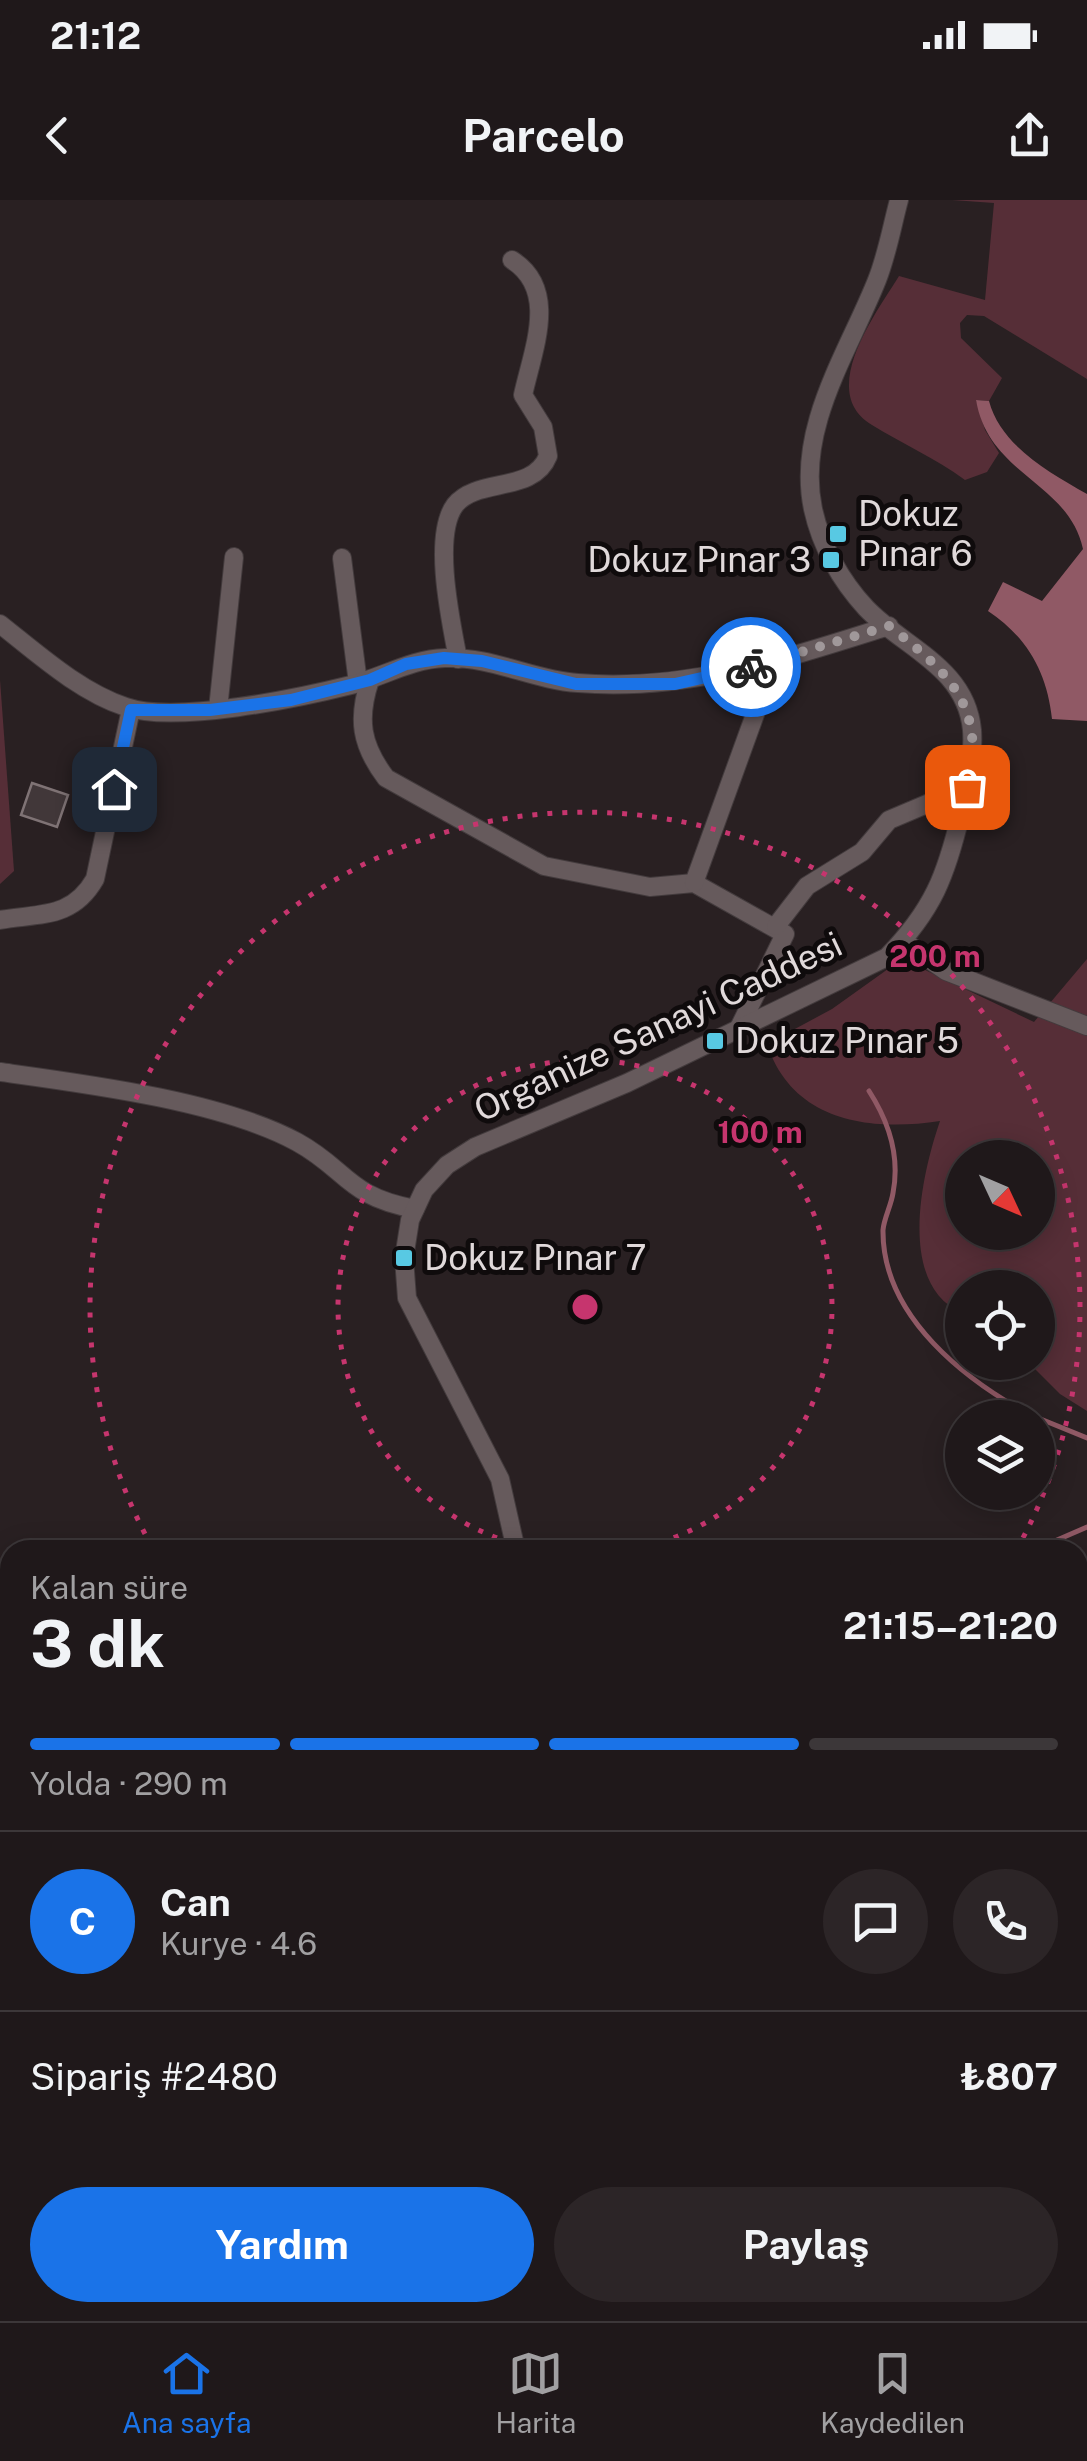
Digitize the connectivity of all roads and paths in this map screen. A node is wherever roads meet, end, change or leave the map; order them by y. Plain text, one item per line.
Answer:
1 (899, 200) edge
2 (512, 260) dead end
3 (234, 557) dead end
4 (342, 558) dead end
5 (0, 624) edge
6 (889, 626) junction
7 (458, 659) junction
8 (774, 662) junction
9 (364, 682) junction
10 (218, 708) junction
11 (131, 710) junction
12 (967, 787) junction
13 (694, 882) junction
14 (0, 920) edge
15 (776, 926) junction
16 (903, 941) junction
17 (1087, 1026) edge
18 (738, 1030) junction
19 (0, 1072) edge
20 (414, 1210) junction
21 (514, 1540) edge

1 - 6 street, Organize Sanayi Caddesi
2 - 7 street
3 - 10 street
4 - 9 street
5 - 11 street
6 - 8 street
6 - 12 street, Organize Sanayi Caddesi
7 - 8 street
7 - 9 street
8 - 13 street
9 - 10 street
9 - 13 street
10 - 11 street
11 - 14 street
12 - 15 street
12 - 16 street, Organize Sanayi Caddesi
13 - 15 street
15 - 18 street
16 - 17 street
16 - 18 street, Organize Sanayi Caddesi
18 - 20 street, Organize Sanayi Caddesi
19 - 20 street
20 - 21 street, Organize Sanayi Caddesi

